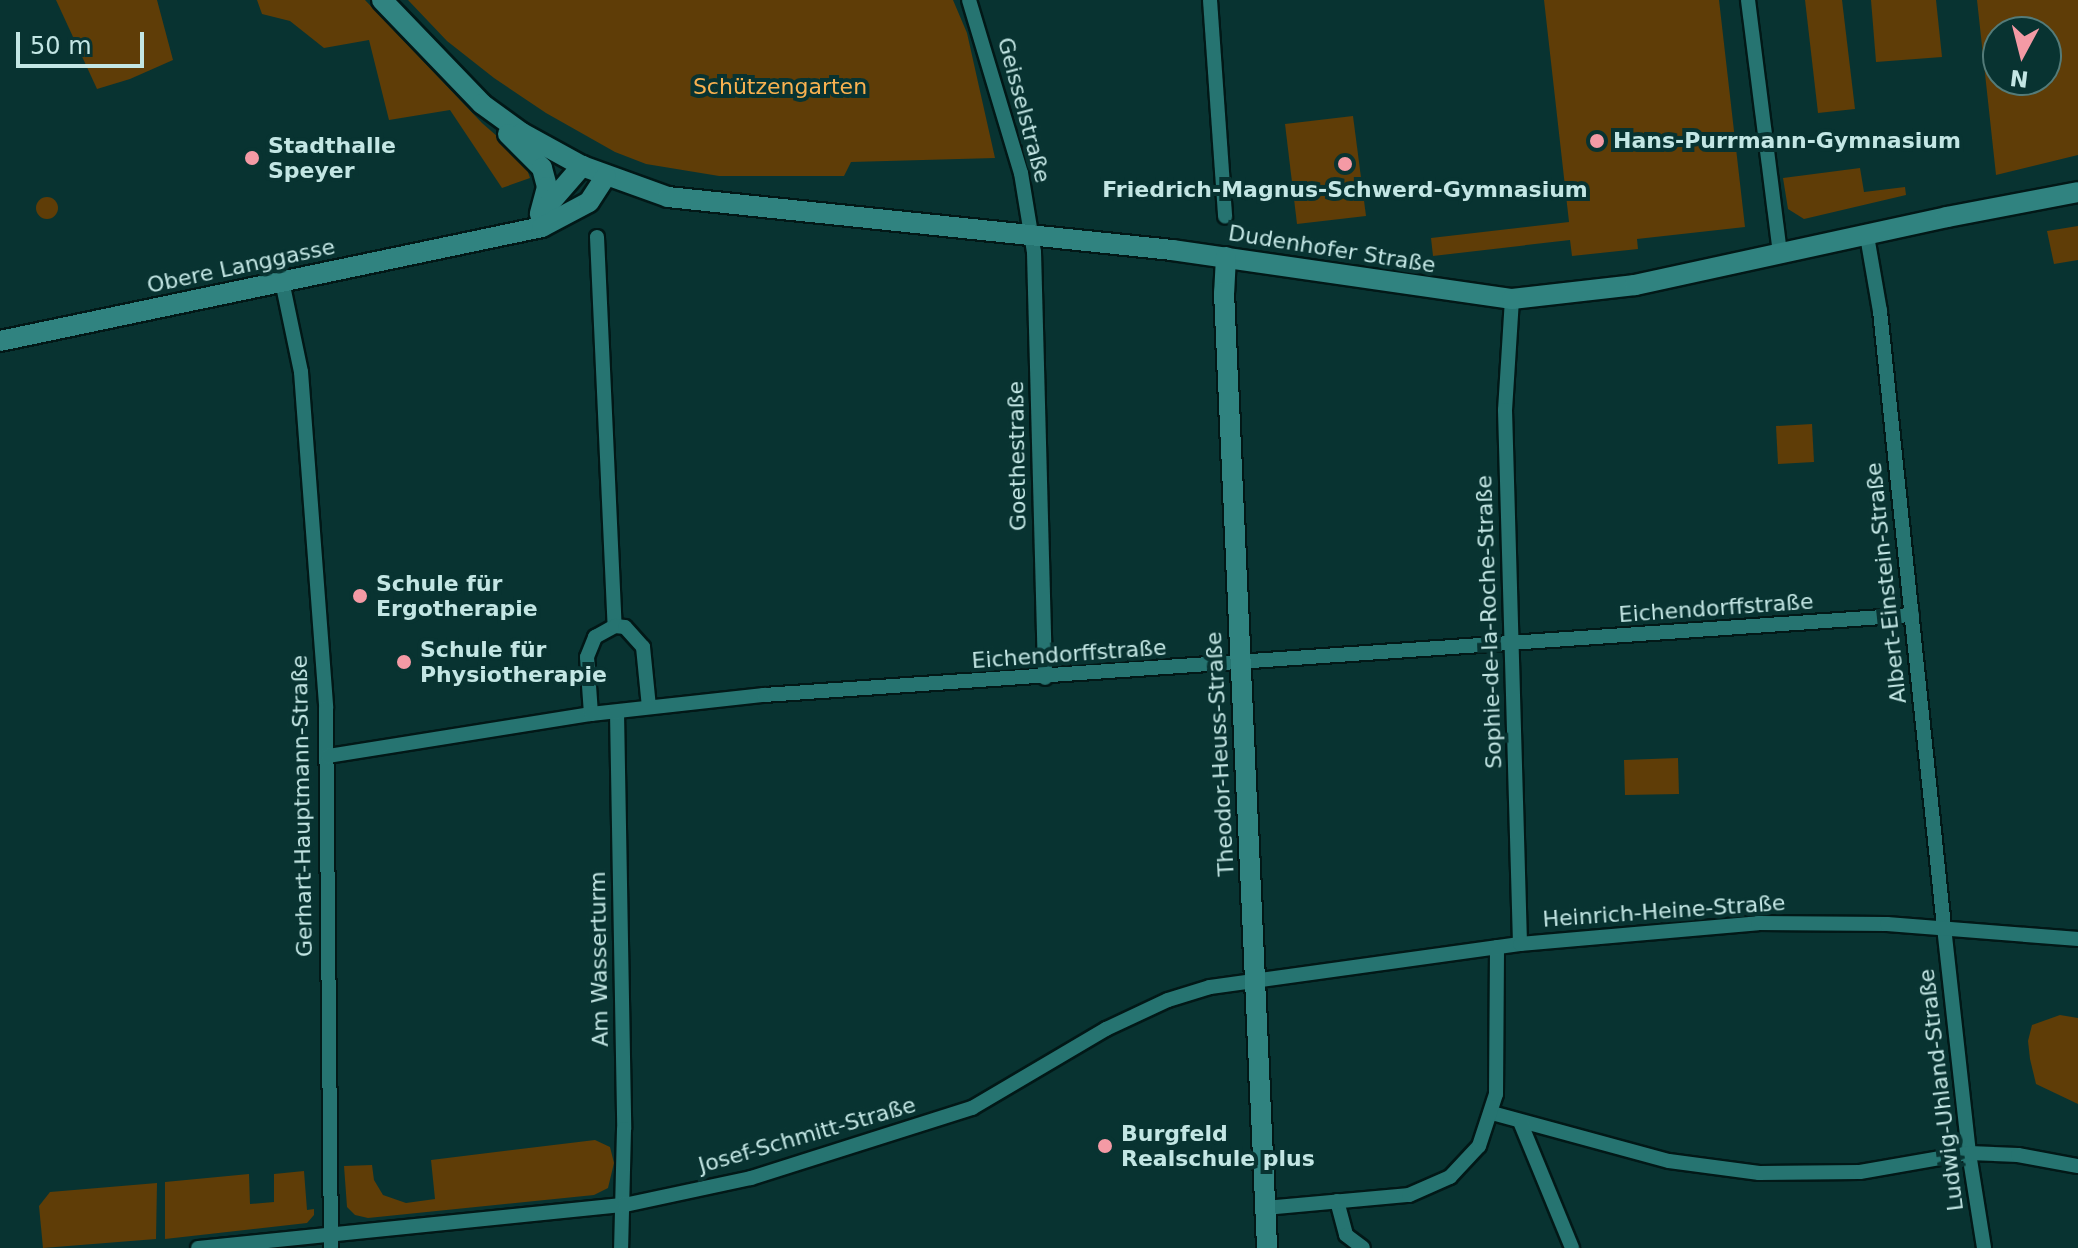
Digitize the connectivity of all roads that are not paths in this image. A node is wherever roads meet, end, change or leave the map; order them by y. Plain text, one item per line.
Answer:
1 (382, 0) edge
2 (969, 0) edge
3 (1210, 0) edge
4 (1748, 0) edge
5 (482, 104) junction
6 (582, 166) junction
7 (606, 176) junction
8 (2076, 192) edge
9 (540, 214) junction
10 (1225, 216) dead end
11 (1031, 233) junction
12 (492, 235) junction
13 (1867, 236) junction
14 (597, 237) dead end
15 (1780, 255) junction
16 (1226, 257) junction
17 (282, 281) junction
18 (1512, 299) junction
19 (0, 341) edge
20 (1912, 615) junction
21 (615, 626) junction
22 (1511, 645) junction
23 (1240, 664) junction
24 (1045, 678) junction
25 (649, 707) junction
26 (617, 712) junction
27 (591, 714) junction
28 (328, 756) junction
29 (1944, 927) junction
30 (2078, 939) edge
31 (1520, 944) junction
32 (1497, 947) junction
33 (1255, 981) junction
34 (1492, 1113) junction
35 (1521, 1124) junction
36 (1969, 1153) junction
37 (2078, 1166) edge
38 (1337, 1201) junction
39 (625, 1205) junction
40 (1265, 1208) junction
41 (331, 1242) edge
42 (198, 1248) edge
43 (621, 1248) edge
44 (1267, 1248) edge
45 (1363, 1248) edge
46 (1572, 1248) edge
47 (1984, 1248) edge

1 - 5 main road
2 - 11 street, Geisselstraße
3 - 10 street
4 - 15 street
5 - 6 main road, Dudenhofer Straße
5 - 9 main road
6 - 7 main road, Dudenhofer Straße
6 - 9 main road, Obere Langgasse
7 - 11 main road, Dudenhofer Straße
7 - 12 main road, Obere Langgasse
8 - 13 main road, Dudenhofer Straße
9 - 12 main road, Obere Langgasse
11 - 16 main road, Dudenhofer Straße
11 - 24 street, Goethestraße
12 - 17 main road, Obere Langgasse
13 - 15 main road, Dudenhofer Straße
13 - 20 street, Albert-Einstein-Straße
14 - 21 street
15 - 18 main road, Dudenhofer Straße
16 - 18 main road, Dudenhofer Straße
16 - 23 main road, Theodor-Heuss-Straße
17 - 19 main road, Obere Langgasse
17 - 28 street, Gerhart-Hauptmann-Straße
18 - 22 street, Sophie-de-la-Roche-Straße
20 - 22 street, Eichendorffstraße
20 - 29 street, Albert-Einstein-Straße
21 - 25 street
21 - 27 street
22 - 23 street, Eichendorffstraße
22 - 31 street, Sophie-de-la-Roche-Straße
23 - 24 street, Eichendorffstraße
23 - 33 main road, Theodor-Heuss-Straße
24 - 25 street, Eichendorffstraße
25 - 26 street, Eichendorffstraße
26 - 27 street, Eichendorffstraße
26 - 39 street, Am Wasserturm
27 - 28 street, Eichendorffstraße
28 - 41 street, Gerhart-Hauptmann-Straße
29 - 30 street, Heinrich-Heine-Straße
29 - 31 street, Heinrich-Heine-Straße
29 - 36 street, Ludwig-Uhland-Straße
31 - 32 street, Heinrich-Heine-Straße
32 - 33 street, Heinrich-Heine-Straße
32 - 34 street
33 - 39 street, Josef-Schmitt-Straße
33 - 40 main road, Theodor-Heuss-Straße
34 - 35 street
34 - 38 street
35 - 36 street
35 - 46 street
36 - 37 street
36 - 47 street, Ludwig-Uhland-Straße
38 - 40 street
38 - 45 street
39 - 41 street, Josef-Schmitt-Straße
39 - 43 street, Am Wasserturm
40 - 44 main road, Theodor-Heuss-Straße
41 - 42 street, Josef-Schmitt-Straße

